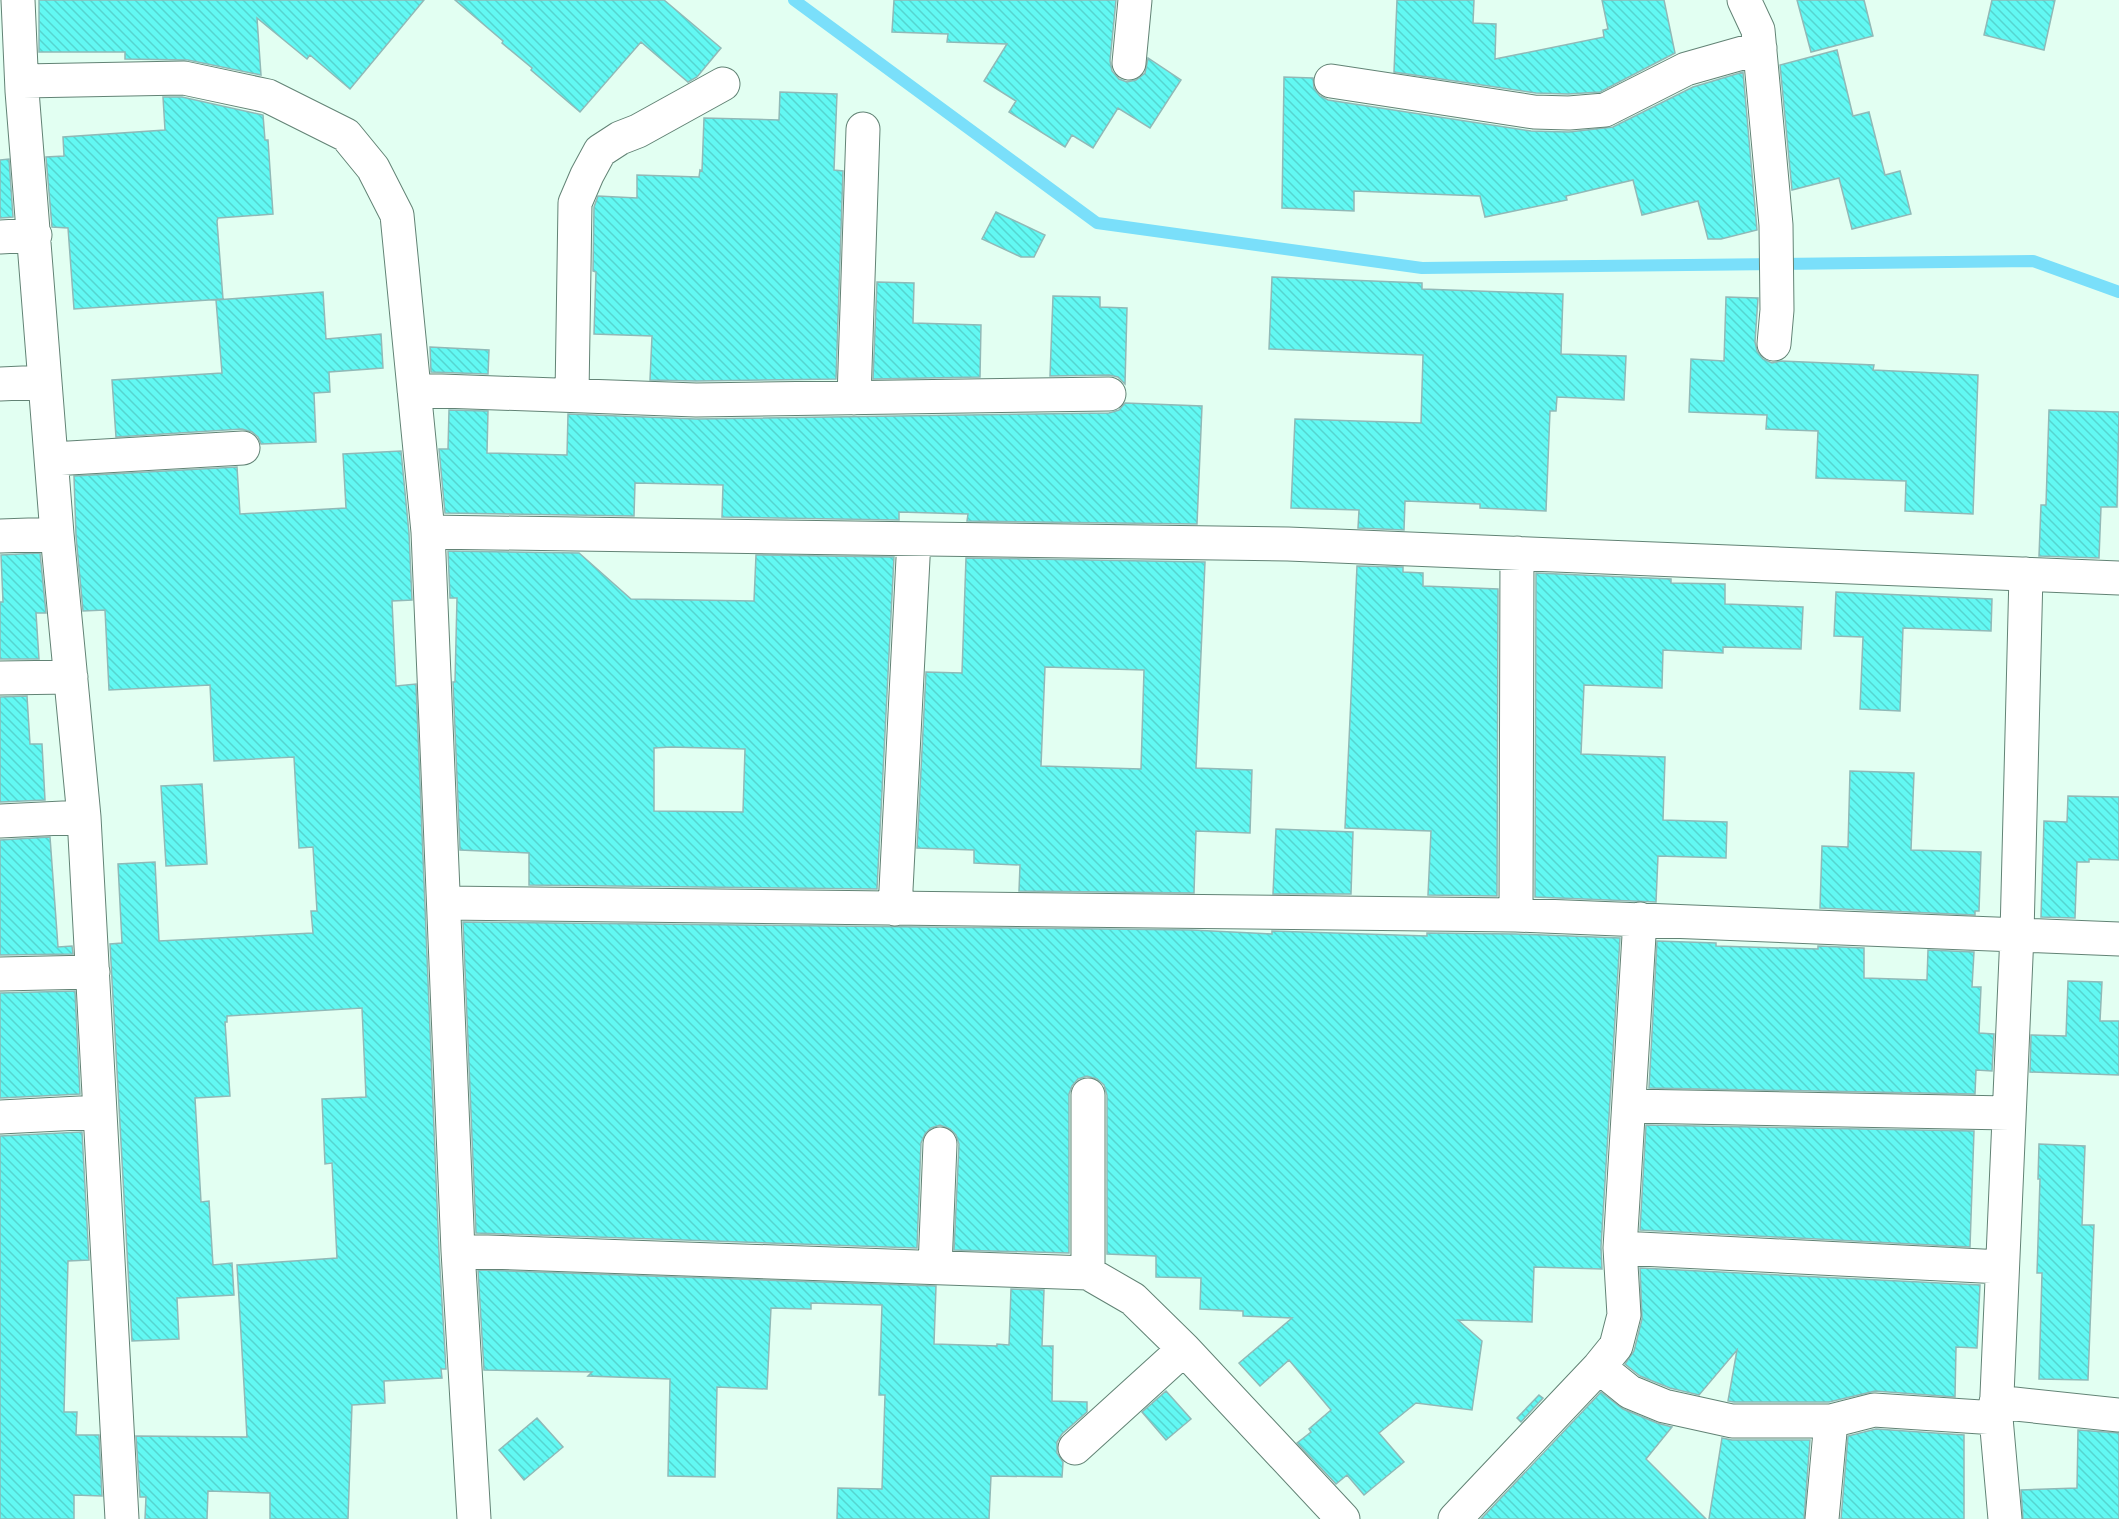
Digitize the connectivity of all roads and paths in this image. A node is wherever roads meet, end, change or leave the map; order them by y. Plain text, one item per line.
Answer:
1 (18, 0) edge
2 (1135, 0) edge
3 (1744, 0) edge
4 (1760, 48) junction
5 (1129, 63) dead end
6 (1331, 81) dead end
7 (723, 84) dead end
8 (15, 88) edge
9 (863, 129) dead end
10 (35, 235) junction
11 (0, 237) edge
12 (1774, 344) dead end
13 (45, 382) junction
14 (0, 384) edge
15 (414, 390) junction
16 (1109, 394) dead end
17 (572, 395) junction
18 (854, 398) junction
19 (243, 448) dead end
20 (51, 459) junction
21 (428, 532) junction
22 (57, 534) junction
23 (0, 536) edge
24 (914, 539) junction
25 (1517, 553) junction
26 (2026, 574) junction
27 (2119, 578) edge
28 (71, 677) junction
29 (0, 678) edge
30 (84, 816) junction
31 (0, 821) edge
32 (444, 903) junction
33 (895, 909) junction
34 (1516, 915) junction
35 (1640, 919) junction
36 (2017, 934) junction
37 (2119, 939) edge
38 (93, 972) junction
39 (0, 974) edge
40 (1088, 1095) dead end
41 (1629, 1106) junction
42 (100, 1112) junction
43 (2009, 1113) junction
44 (0, 1117) edge
45 (940, 1144) dead end
46 (1620, 1248) junction
47 (458, 1251) junction
48 (935, 1267) junction
49 (2002, 1267) junction
50 (1088, 1273) junction
51 (1184, 1349) junction
52 (1599, 1367) junction
53 (1996, 1410) junction
54 (2119, 1415) edge
55 (1831, 1421) junction
56 (1074, 1448) dead end
57 (122, 1519) edge
58 (474, 1519) edge
59 (1343, 1519) edge
60 (1455, 1519) edge
61 (1822, 1519) edge
62 (2005, 1519) edge

1 - 8 street
2 - 5 street
3 - 4 street
4 - 6 street
4 - 12 street
7 - 17 street
8 - 10 street
8 - 15 street
9 - 18 street
10 - 11 street
10 - 13 street
13 - 14 street
13 - 20 street
15 - 17 street
15 - 21 street
16 - 18 street
17 - 18 street
19 - 20 street
20 - 22 street
21 - 24 street
21 - 32 street
22 - 23 street
22 - 28 street
24 - 25 street
24 - 33 street
25 - 26 street
25 - 34 street
26 - 27 street
26 - 36 street
28 - 29 street
28 - 30 street
30 - 31 street
30 - 38 street
32 - 33 street
32 - 47 street
33 - 34 street
34 - 35 street
35 - 36 street
35 - 41 street
36 - 37 street
36 - 43 street
38 - 39 street
38 - 42 street
40 - 50 street
41 - 43 street
41 - 46 street
42 - 44 street
42 - 57 street
43 - 49 street
45 - 48 street
46 - 49 street
46 - 52 street
47 - 48 street
47 - 58 street
48 - 50 street
49 - 53 street
50 - 51 street
51 - 56 street
51 - 59 street
52 - 55 street
52 - 60 street
53 - 54 street
53 - 55 street
53 - 62 street
55 - 61 street

